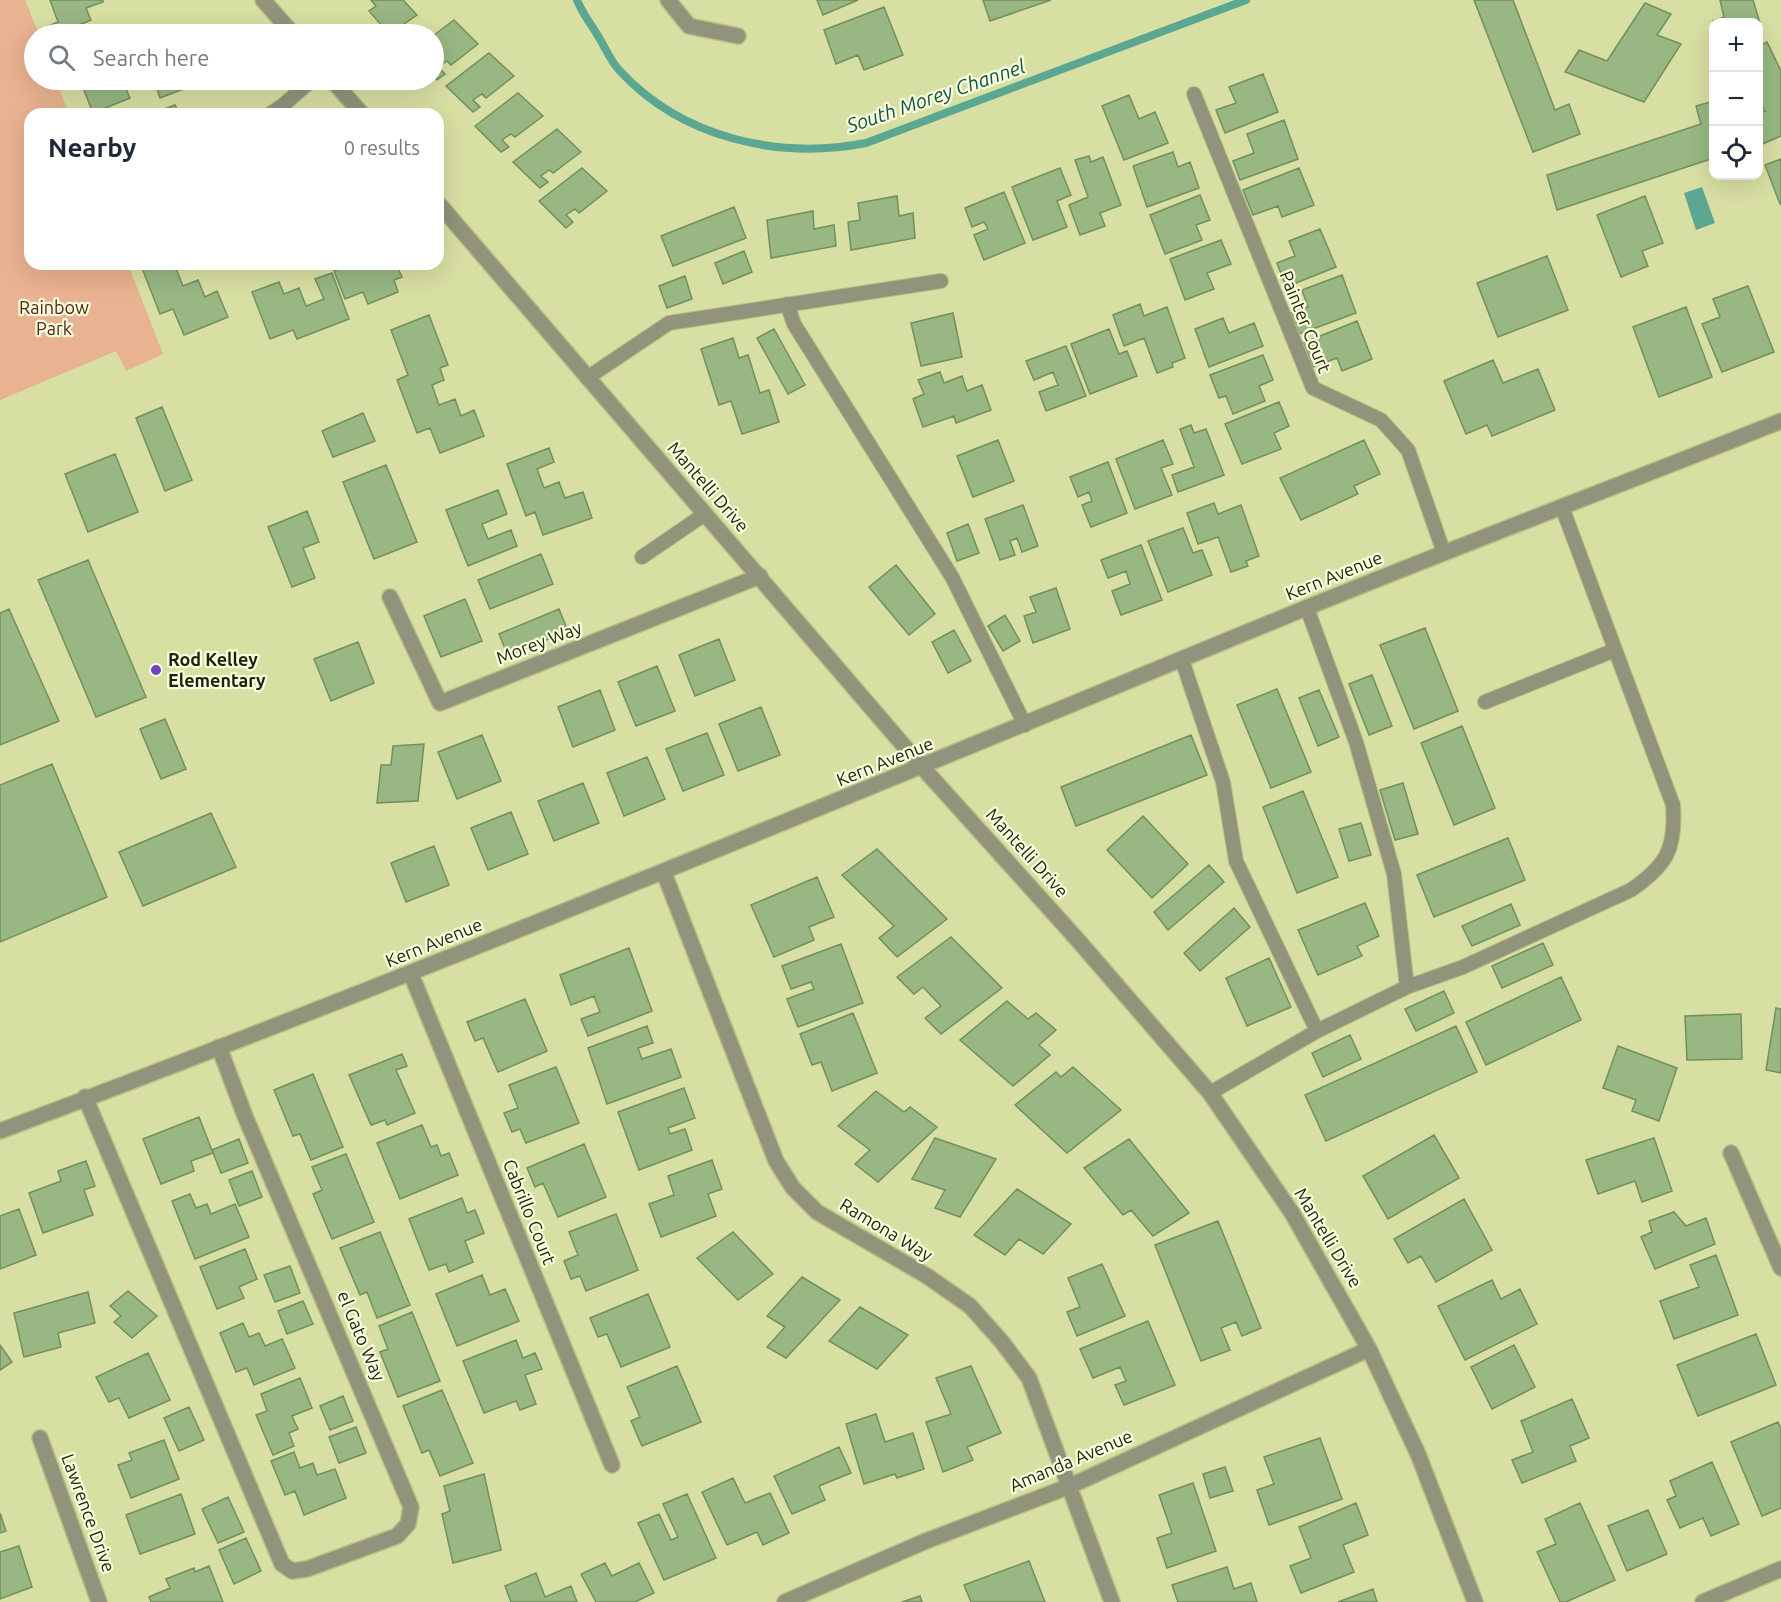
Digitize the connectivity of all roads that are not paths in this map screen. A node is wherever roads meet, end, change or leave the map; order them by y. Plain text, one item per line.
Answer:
1 (668, 0) edge
2 (269, 2) edge
3 (286, 24) edge
4 (738, 36) dead end
5 (300, 90) edge
6 (341, 90) edge
7 (1194, 94) dead end
8 (279, 108) edge
9 (357, 108) edge
10 (444, 210) edge
11 (941, 281) dead end
12 (787, 304) junction
13 (587, 378) junction
14 (1781, 421) edge
15 (1562, 507) junction
16 (705, 514) junction
17 (1444, 553) junction
18 (642, 557) dead end
19 (760, 576) junction
20 (390, 597) dead end
21 (1308, 608) junction
22 (1615, 650) junction
23 (1182, 660) junction
24 (1485, 702) dead end
25 (1025, 725) junction
26 (923, 768) junction
27 (663, 873) junction
28 (411, 974) junction
29 (1407, 987) junction
30 (1317, 1031) junction
31 (219, 1047) junction
32 (1210, 1093) junction
33 (85, 1097) junction
34 (0, 1131) edge
35 (1731, 1153) dead end
36 (1781, 1268) edge
37 (1369, 1349) junction
38 (40, 1438) dead end
39 (612, 1465) dead end
40 (1070, 1485) junction
41 (1781, 1569) edge
42 (99, 1602) edge
43 (785, 1602) edge
44 (1112, 1602) edge
45 (1475, 1602) edge
46 (1703, 1602) edge

1 - 4 street
2 - 3 street
5 - 8 lane
6 - 9 street
7 - 17 lane, Painter Court
10 - 13 street, Mantelli Drive
11 - 12 lane
12 - 13 lane
12 - 25 lane
13 - 16 street, Mantelli Drive
14 - 15 street, Kern Avenue
15 - 17 street, Kern Avenue
15 - 22 lane
16 - 18 lane
16 - 19 street, Mantelli Drive
17 - 21 street, Kern Avenue
19 - 20 street, Morey Way
19 - 26 street, Mantelli Drive
21 - 23 street, Kern Avenue
21 - 29 lane
22 - 24 lane
22 - 29 lane
23 - 25 street, Kern Avenue
23 - 30 lane
25 - 26 street, Kern Avenue
26 - 27 street, Kern Avenue
26 - 32 street, Mantelli Drive
27 - 28 street, Kern Avenue
27 - 40 street, Ramona Way
28 - 31 street, Kern Avenue
28 - 39 street, Cabrillo Court
29 - 30 lane
30 - 32 lane
31 - 33 street, Kern Avenue
31 - 33 street, el Gato Way
32 - 37 street, Mantelli Drive
33 - 34 street, Kern Avenue
35 - 36 street
37 - 40 street, Amanda Avenue
37 - 45 street, Mantelli Drive
38 - 42 street, Lawrence Drive
40 - 43 street, Amanda Avenue
40 - 44 street, Ramona Way
41 - 46 street

